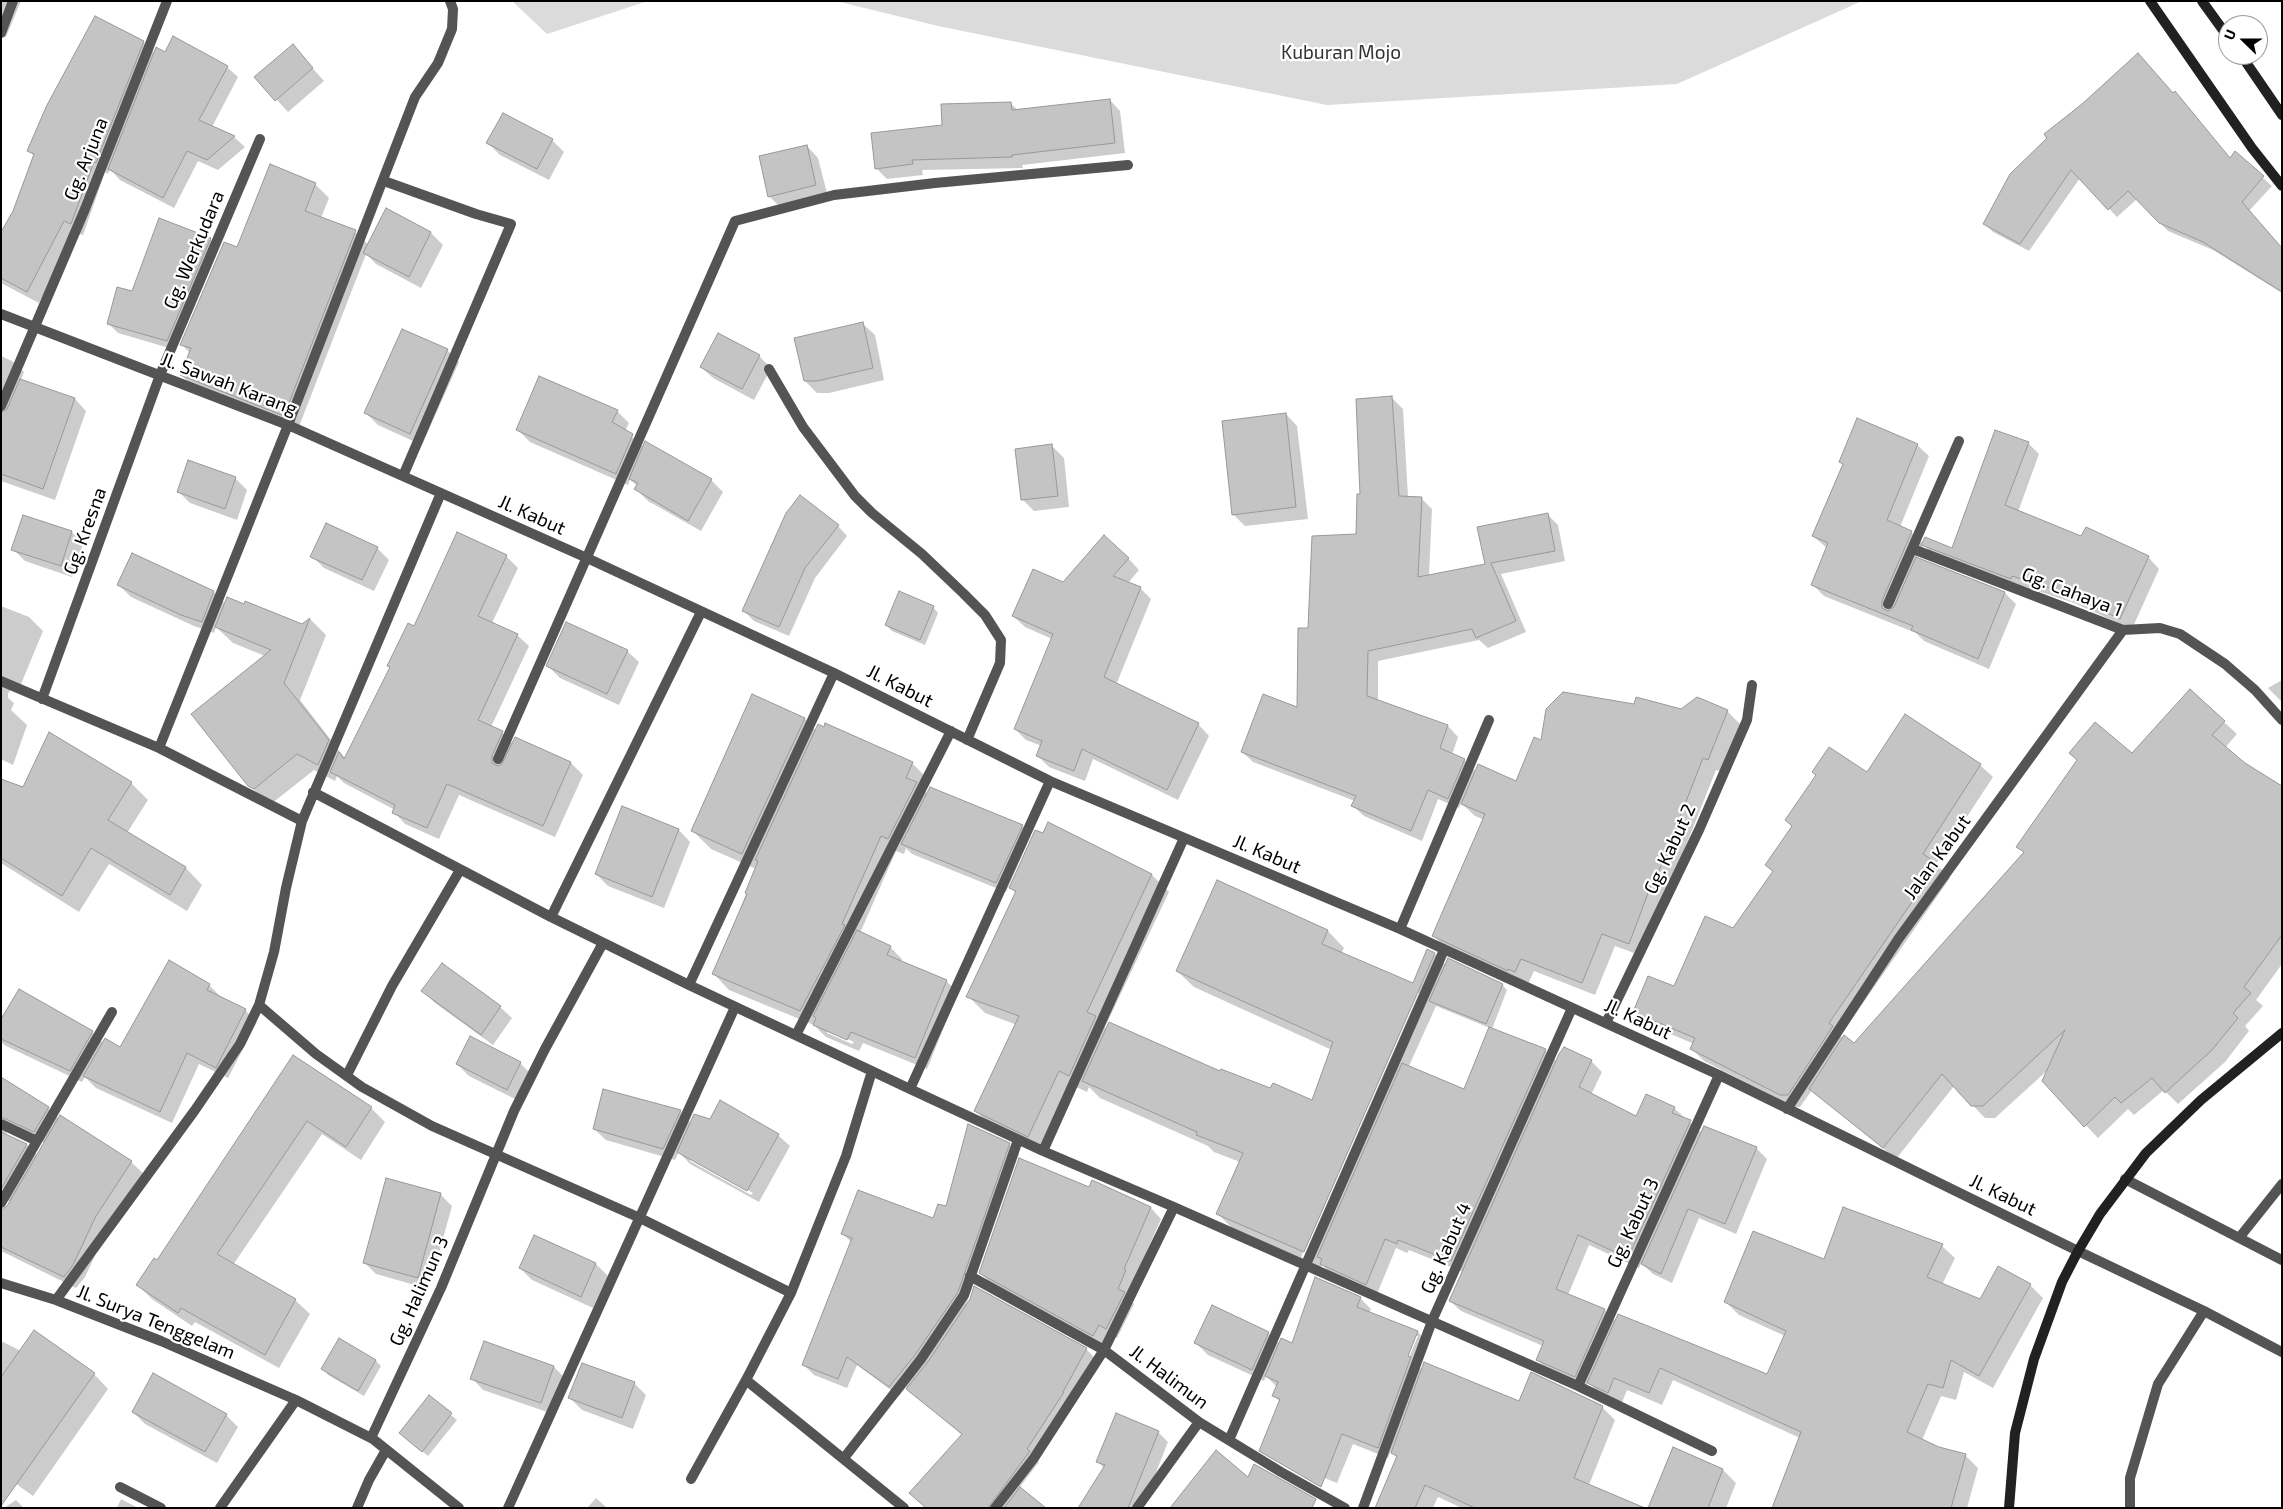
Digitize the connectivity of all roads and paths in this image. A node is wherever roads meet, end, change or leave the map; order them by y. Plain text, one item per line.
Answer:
1 (13, 1) edge
2 (167, 1) edge
3 (450, 1) edge
4 (2150, 1) edge
5 (2202, 1) edge
6 (2218, 23) edge
7 (1, 33) edge
8 (2248, 65) edge
9 (2282, 115) edge
10 (260, 139) dead end
11 (1128, 165) dead end
12 (384, 181) junction
13 (2282, 186) edge
14 (1, 314) edge
15 (34, 328) junction
16 (770, 369) dead end
17 (160, 375) junction
18 (1, 406) edge
19 (288, 425) junction
20 (1959, 442) dead end
21 (403, 476) junction
22 (441, 493) junction
23 (1913, 549) junction
24 (587, 558) junction
25 (1888, 604) dead end
26 (701, 612) junction
27 (2124, 630) junction
28 (834, 672) junction
29 (1, 681) edge
30 (1752, 684) dead end
31 (42, 699) junction
32 (1489, 720) dead end
33 (2282, 720) edge
34 (951, 731) junction
35 (967, 740) junction
36 (159, 748) junction
37 (498, 759) dead end
38 (1050, 781) junction
39 (313, 792) junction
40 (302, 821) junction
41 (1184, 838) junction
42 (460, 870) junction
43 (551, 917) junction
44 (1400, 929) junction
45 (604, 943) junction
46 (1444, 950) junction
47 (689, 985) junction
48 (259, 1005) junction
49 (735, 1007) junction
50 (1572, 1008) junction
51 (112, 1012) dead end
52 (1606, 1023) junction
53 (2282, 1033) edge
54 (796, 1035) junction
55 (872, 1071) junction
56 (1720, 1075) junction
57 (347, 1076) junction
58 (910, 1089) junction
59 (1787, 1110) junction
60 (1, 1124) edge
61 (1018, 1140) junction
62 (37, 1141) junction
63 (1043, 1151) junction
64 (495, 1156) junction
65 (2125, 1179) junction
66 (2282, 1184) edge
67 (1, 1202) edge
68 (1174, 1207) junction
69 (640, 1218) junction
70 (2239, 1238) junction
71 (2078, 1251) junction
72 (2282, 1260) edge
73 (970, 1276) junction
74 (1, 1283) edge
75 (791, 1293) junction
76 (56, 1300) junction
77 (2204, 1311) junction
78 (1432, 1321) junction
79 (1104, 1350) junction
80 (2282, 1352) edge
81 (746, 1380) junction
82 (1578, 1386) junction
83 (296, 1400) junction
84 (1199, 1422) junction
85 (371, 1438) junction
86 (1229, 1440) junction
87 (386, 1450) junction
88 (1712, 1451) dead end
89 (844, 1458) junction
90 (691, 1479) dead end
91 (120, 1487) dead end
92 (161, 1508) edge
93 (220, 1508) edge
94 (357, 1508) edge
95 (459, 1508) edge
96 (508, 1508) edge
97 (904, 1508) edge
98 (995, 1508) edge
99 (1137, 1508) edge
100 (1345, 1508) edge
101 (1363, 1508) edge
102 (2010, 1508) edge
103 (2130, 1508) edge

1 - 7 street
2 - 15 street, Gg. Arjuna
3 - 12 street
4 - 13 main road
5 - 6 main road
8 - 9 main road
10 - 17 street, Gg. Werkudara
11 - 24 street
12 - 19 street
12 - 21 street
14 - 15 street, Jl. Sawah Karang
15 - 17 street, Jl. Sawah Karang
15 - 18 street, Gg. Arjuna
16 - 35 street
17 - 19 street, Jl. Sawah Karang
17 - 31 street, Gg. Kresna
19 - 21 street, Jl. Sawah Karang
19 - 36 street
20 - 23 street
21 - 22 street, Jl. Sawah Karang
22 - 24 street, Jl. Kabut
22 - 39 street
23 - 25 street
23 - 27 street, Gg. Cahaya 1
24 - 26 street, Jl. Kabut
24 - 37 street
26 - 28 street, Jl. Kabut
26 - 43 street
27 - 33 street, Gg. Cahaya 1
27 - 59 street, Jalan Kabut
28 - 34 street, Jl. Kabut
28 - 47 street
29 - 31 street
30 - 52 street, Gg. Kabut 2
31 - 36 street
32 - 44 street
34 - 35 street, Jl. Kabut
34 - 54 street
35 - 38 street, Jl. Kabut
36 - 40 street
38 - 41 street, Jl. Kabut
38 - 58 street
39 - 40 street
39 - 42 street
40 - 48 street
41 - 44 street, Jl. Kabut
41 - 63 street
42 - 43 street
42 - 57 street
43 - 45 street
44 - 46 street, Jl. Kabut
45 - 47 street
45 - 64 street, Gg. Halimun 3
46 - 50 street, Jl. Kabut
46 - 86 street
47 - 49 street
48 - 57 street
48 - 76 street
49 - 54 street
49 - 69 street
50 - 52 street, Jl. Kabut
50 - 78 street, Gg. Kabut 4
51 - 62 street
52 - 56 street, Jl. Kabut
53 - 65 main road
54 - 55 street
55 - 58 street
55 - 75 street
56 - 59 street, Jl. Kabut
56 - 82 street, Gg. Kabut 3
57 - 64 street
58 - 61 street
59 - 71 street, Jl. Kabut
60 - 62 street
61 - 63 street
61 - 73 street
62 - 67 street
63 - 68 street
64 - 69 street
64 - 85 street, Gg. Halimun 3
65 - 70 street
65 - 71 main road
66 - 70 street
68 - 78 street
68 - 79 street
69 - 75 street
69 - 96 street
70 - 72 street
71 - 77 street, Jl. Kabut
71 - 102 main road
73 - 79 street, Jl. Halimun
73 - 89 street
74 - 76 street, Jl. Surya Tenggelam
75 - 81 street
76 - 83 street, Jl. Surya Tenggelam
77 - 80 street, Jl. Kabut
77 - 103 street
78 - 82 street
78 - 101 street, Gg. Kabut 4
79 - 84 street, Jl. Halimun
79 - 98 street
81 - 89 street
81 - 90 street
82 - 88 street
83 - 85 street, Jl. Surya Tenggelam
83 - 93 street
84 - 86 street, Jl. Halimun
84 - 99 street
85 - 87 street, Jl. Surya Tenggelam
86 - 100 street, Jl. Halimun
87 - 94 street
87 - 95 street, Jl. Surya Tenggelam
89 - 97 street
91 - 92 street

